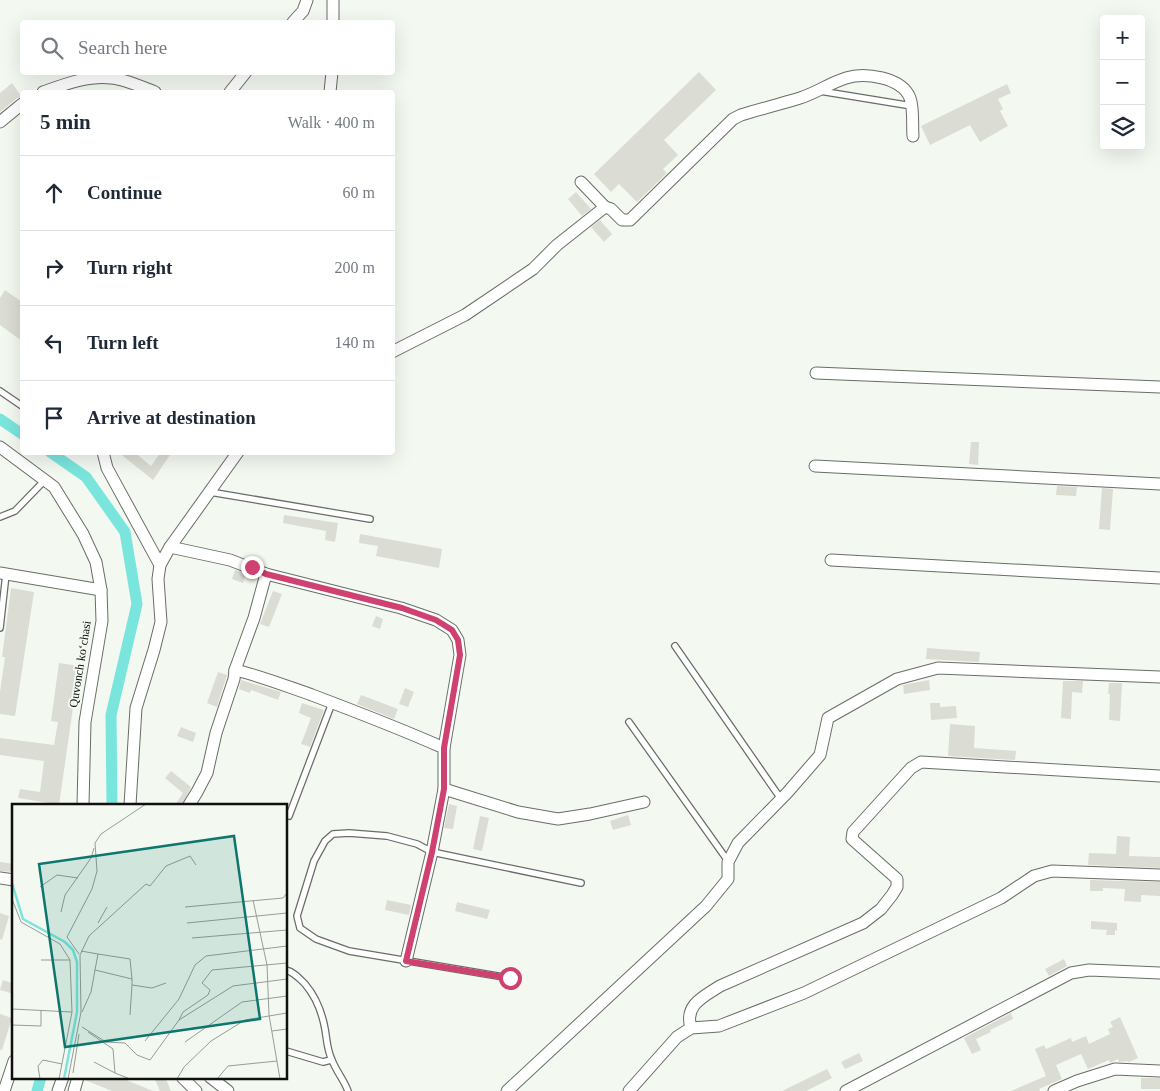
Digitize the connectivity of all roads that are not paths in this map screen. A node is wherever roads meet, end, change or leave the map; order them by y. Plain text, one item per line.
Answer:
1 (307, 0) edge
2 (333, 0) edge
3 (295, 20) edge
4 (333, 20) edge
5 (244, 75) edge
6 (332, 75) edge
7 (48, 90) edge
8 (149, 90) edge
9 (232, 90) edge
10 (330, 90) edge
11 (817, 90) junction
12 (20, 106) edge
13 (912, 106) junction
14 (0, 122) edge
15 (912, 136) dead end
16 (581, 182) dead end
17 (604, 207) junction
18 (395, 350) edge
19 (816, 373) dead end
20 (1160, 387) edge
21 (0, 391) edge
22 (20, 405) edge
23 (0, 447) edge
24 (103, 455) edge
25 (236, 455) edge
26 (815, 466) dead end
27 (45, 480) junction
28 (1160, 484) edge
29 (210, 492) junction
30 (0, 517) edge
31 (370, 519) dead end
32 (170, 547) junction
33 (831, 560) dead end
34 (160, 565) junction
35 (3, 574) edge
36 (266, 574) junction
37 (1160, 578) edge
38 (101, 590) junction
39 (0, 628) edge
40 (675, 646) dead end
41 (235, 670) junction
42 (1160, 677) edge
43 (332, 703) junction
44 (629, 722) dead end
45 (444, 748) junction
46 (1160, 776) edge
47 (444, 789) junction
48 (781, 799) junction
49 (644, 802) dead end
50 (83, 804) edge
51 (130, 804) edge
52 (190, 804) edge
53 (289, 816) dead end
54 (432, 852) junction
55 (728, 862) junction
56 (1160, 875) edge
57 (580, 883) dead end
58 (406, 961) junction
59 (288, 970) edge
60 (1160, 973) edge
61 (510, 978) dead end
62 (691, 1028) junction
63 (288, 1053) edge
64 (331, 1060) junction
65 (12, 1067) edge
66 (1160, 1071) edge
67 (63, 1078) edge
68 (78, 1078) edge
69 (183, 1078) edge
70 (211, 1078) edge
71 (4, 1091) edge
72 (58, 1091) edge
73 (74, 1091) edge
74 (196, 1091) edge
75 (228, 1091) edge
76 (348, 1091) edge
77 (507, 1091) edge
78 (629, 1091) edge
79 (846, 1091) edge
80 (1054, 1091) edge

1 - 3 street
2 - 4 street
5 - 9 street
6 - 10 street
7 - 8 street
11 - 13 lane
11 - 13 street
11 - 17 street
12 - 14 street
13 - 15 street
16 - 17 street
17 - 18 street
19 - 20 street
21 - 22 lane
23 - 27 street, Quvonch koʻchasi
24 - 34 street
25 - 29 street
26 - 28 street
27 - 30 lane
27 - 38 street, Quvonch koʻchasi
29 - 31 lane
29 - 32 street
32 - 34 street
32 - 36 street
33 - 37 street
34 - 51 street
35 - 38 street
35 - 39 lane
36 - 41 street
36 - 45 street
38 - 50 street, Quvonch koʻchasi
40 - 48 lane
41 - 43 street
41 - 52 street
42 - 48 street
43 - 45 street
43 - 53 lane
44 - 55 lane
45 - 47 street
46 - 62 street
47 - 49 street
47 - 54 street
48 - 55 street
54 - 57 lane
54 - 58 street
54 - 58 lane
55 - 77 street
56 - 62 street
58 - 61 lane
59 - 64 lane
60 - 79 street
62 - 78 street
63 - 64 lane
64 - 76 lane
65 - 71 street
66 - 80 street
67 - 72 street
68 - 73 street
69 - 74 street
70 - 75 street

